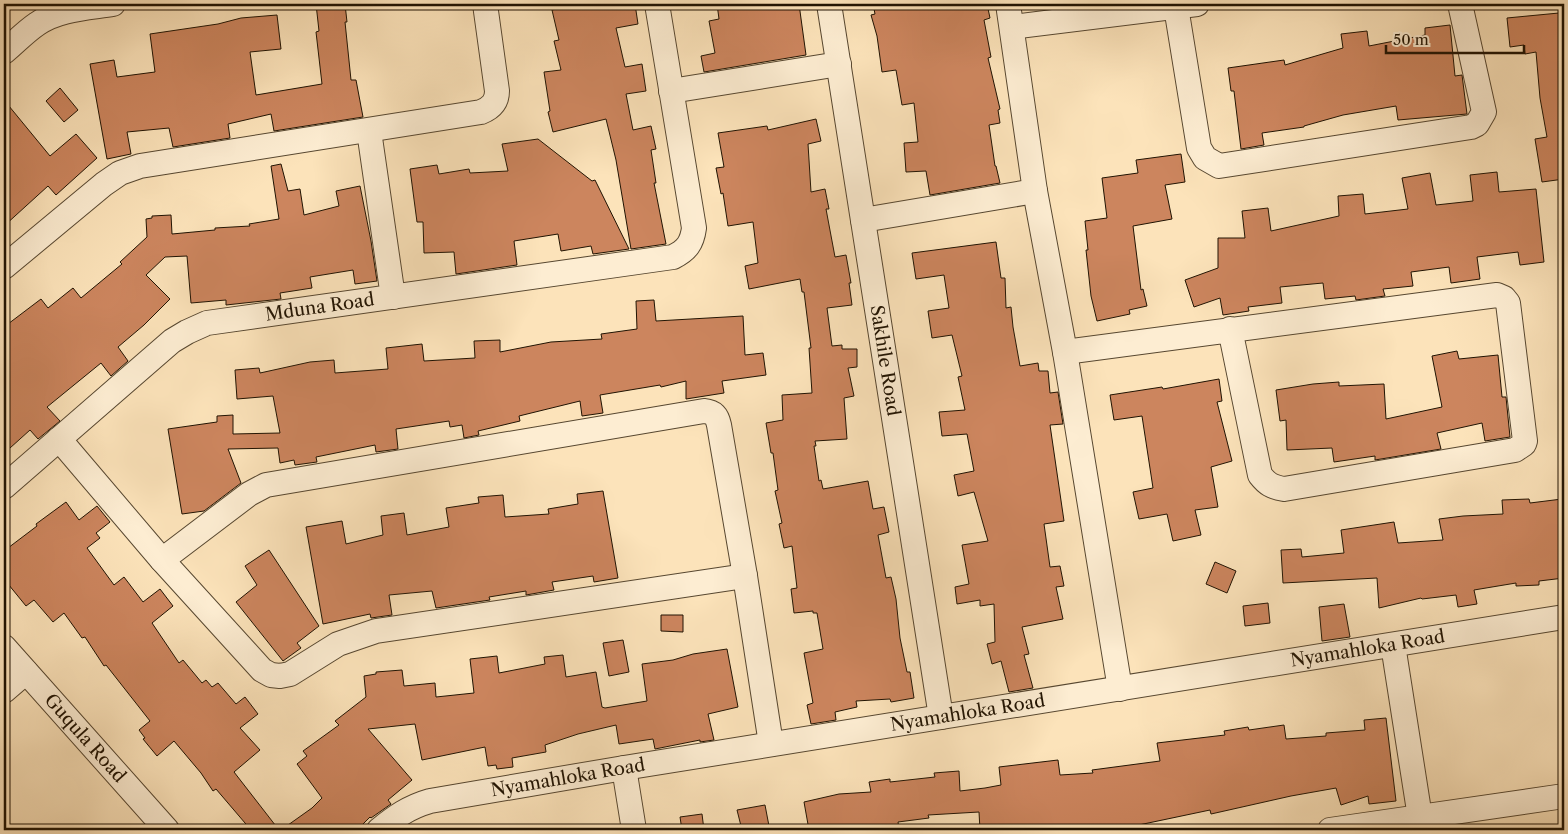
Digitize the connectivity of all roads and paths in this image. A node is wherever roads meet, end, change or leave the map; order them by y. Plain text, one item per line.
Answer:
1 (113, 4) edge
2 (485, 4) edge
3 (657, 4) edge
4 (829, 4) edge
5 (1008, 4) edge
6 (1460, 4) edge
7 (1186, 6) edge
8 (1012, 27) junction
9 (4, 52) edge
10 (839, 64) junction
11 (671, 91) junction
12 (369, 131) junction
13 (1035, 191) junction
14 (863, 220) junction
15 (4, 267) edge
16 (393, 297) junction
17 (1230, 329) junction
18 (1065, 352) junction
19 (59, 439) junction
20 (4, 487) edge
21 (162, 560) junction
22 (745, 576) junction
23 (1564, 617) edge
24 (1393, 645) junction
25 (4, 647) edge
26 (26, 672) junction
27 (1120, 689) junction
28 (4, 691) edge
29 (942, 717) junction
30 (771, 744) junction
31 (624, 768) junction
32 (1564, 796) edge
33 (1420, 823) edge
34 (167, 830) edge
35 (379, 830) edge
36 (634, 830) edge
37 (1330, 830) edge

1 - 9 street
2 - 12 street
3 - 11 street
4 - 10 street, Sakhile Road
5 - 8 street
6 - 7 street
7 - 8 street
8 - 13 street
10 - 11 street
10 - 14 street, Sakhile Road
11 - 16 street, Mduna Road
12 - 15 street
12 - 16 street
13 - 14 street
13 - 18 street
14 - 29 street, Sakhile Road
16 - 19 street, Mduna Road
17 - 17 street
17 - 18 street
18 - 27 street
19 - 20 street, Mduna Road
19 - 21 street
21 - 22 street
21 - 22 street
22 - 30 street
23 - 24 street, Nyamahloka Road
24 - 27 street, Nyamahloka Road
24 - 33 street
25 - 26 street, Guqula Road
26 - 28 street
26 - 34 street, Guqula Road
27 - 29 street, Nyamahloka Road
29 - 30 street, Nyamahloka Road
30 - 31 street, Nyamahloka Road
31 - 35 street, Nyamahloka Road
31 - 36 street
32 - 33 street
33 - 37 street

